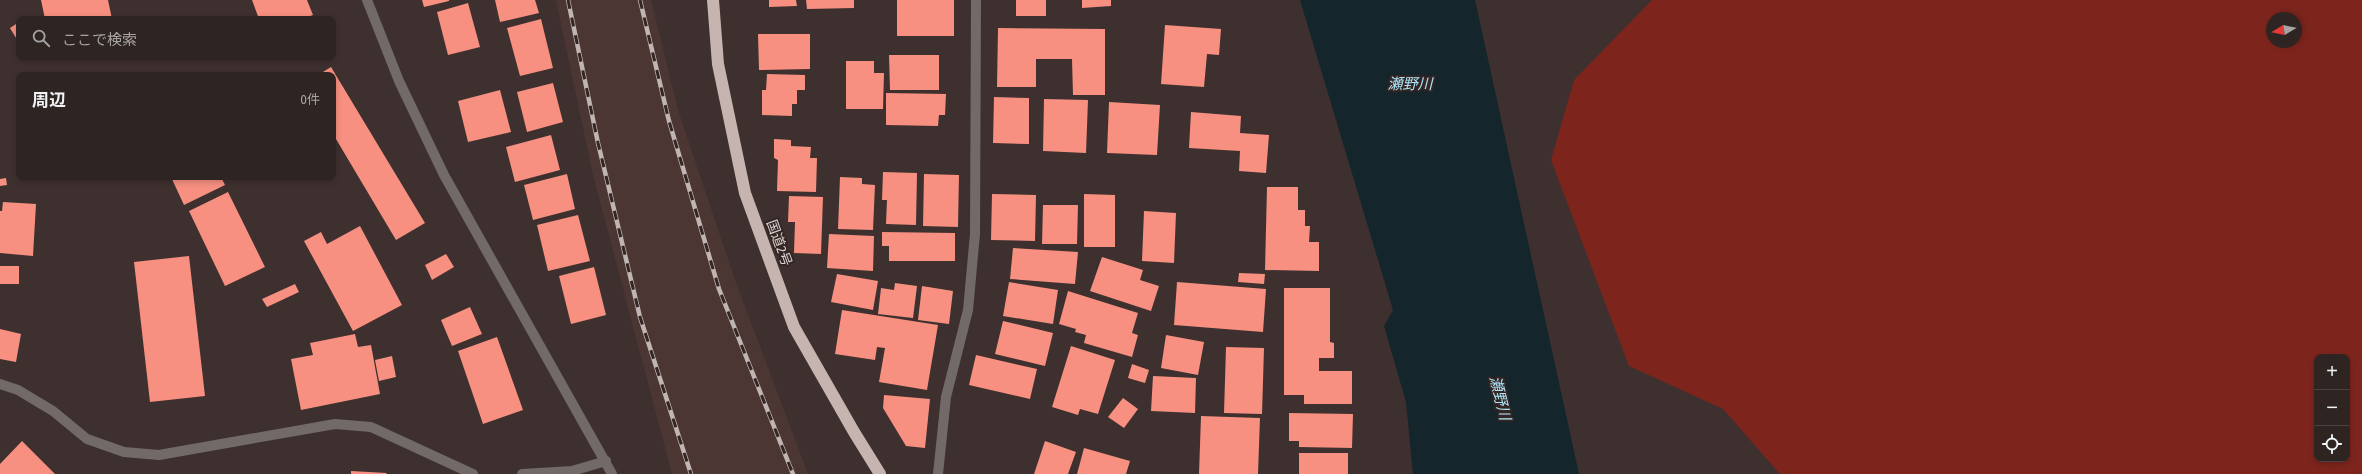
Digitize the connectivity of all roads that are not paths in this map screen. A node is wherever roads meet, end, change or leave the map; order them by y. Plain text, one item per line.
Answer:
1 (367, 0) edge
2 (713, 0) edge
3 (976, 0) edge
4 (0, 384) edge
5 (606, 461) junction
6 (473, 474) edge
7 (522, 474) edge
8 (612, 474) edge
9 (880, 474) edge
10 (938, 474) edge

1 - 5 street
2 - 9 highway, 国道2号
3 - 10 street
4 - 6 street
5 - 7 street
5 - 8 street

